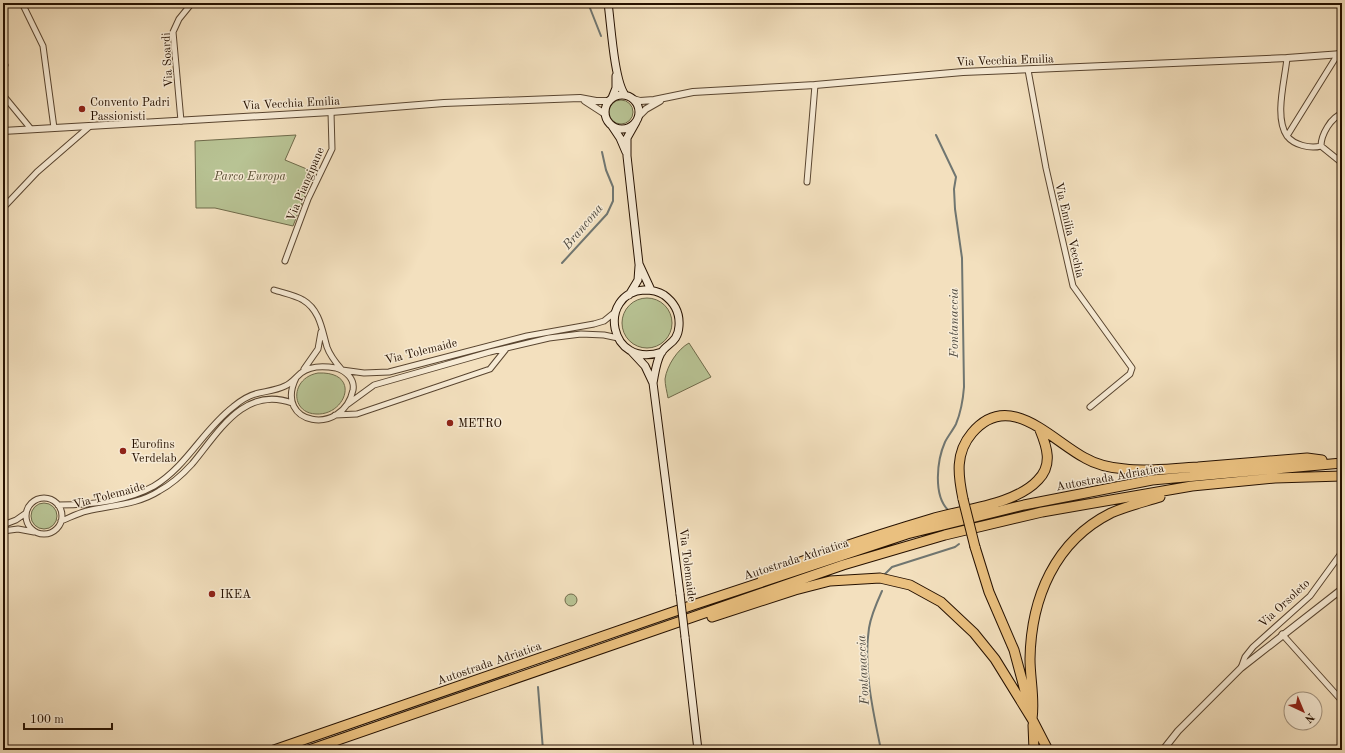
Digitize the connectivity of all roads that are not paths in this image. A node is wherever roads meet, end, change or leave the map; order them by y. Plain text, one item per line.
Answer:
1 (22, 3) edge
2 (192, 3) edge
3 (608, 3) edge
4 (1313, 3) edge
5 (1321, 3) edge
6 (1340, 54) edge
7 (1287, 58) junction
8 (617, 65) junction
9 (1028, 70) junction
10 (815, 85) junction
11 (3, 95) edge
12 (625, 95) junction
13 (669, 96) junction
14 (580, 98) junction
15 (611, 99) junction
16 (633, 99) junction
17 (331, 112) junction
18 (605, 114) junction
19 (1342, 114) edge
20 (637, 120) junction
21 (181, 121) junction
22 (90, 126) junction
23 (612, 126) junction
24 (54, 128) junction
25 (31, 129) junction
26 (3, 131) edge
27 (1287, 136) junction
28 (1321, 146) junction
29 (627, 156) junction
30 (1342, 163) edge
31 (807, 182) dead end
32 (3, 208) edge
33 (285, 261) dead end
34 (639, 264) junction
35 (274, 290) dead end
36 (651, 290) junction
37 (629, 295) junction
38 (616, 310) junction
39 (321, 325) junction
40 (618, 338) junction
41 (507, 348) junction
42 (632, 352) junction
43 (662, 352) junction
44 (342, 370) junction
45 (302, 372) junction
46 (296, 378) junction
47 (653, 383) junction
48 (292, 403) junction
49 (346, 405) junction
50 (1090, 407) dead end
51 (334, 415) junction
52 (1040, 430) junction
53 (1339, 463) edge
54 (1342, 476) edge
55 (1192, 486) junction
56 (58, 505) junction
57 (26, 513) junction
58 (61, 521) junction
59 (3, 525) edge
60 (3, 531) edge
61 (36, 533) junction
62 (1342, 552) edge
63 (1342, 589) edge
64 (693, 605) junction
65 (1282, 634) junction
66 (613, 646) junction
67 (1241, 668) junction
68 (1342, 701) edge
69 (1032, 719) junction
70 (274, 750) edge
71 (309, 750) edge
72 (698, 750) edge
73 (1034, 750) edge
74 (1048, 750) edge
75 (1163, 750) edge

1 - 24 street
2 - 21 street, Via Soardi
3 - 8 main road
4 - 5 street
6 - 7 street, Via Vecchia Emilia
6 - 27 street
7 - 9 street, Via Vecchia Emilia
7 - 27 street
8 - 12 main road
8 - 15 main road
9 - 10 street, Via Vecchia Emilia
9 - 50 street, Via Emilia Vecchia
10 - 13 street, Via Vecchia Emilia
10 - 31 street
11 - 25 street
12 - 15 main road
12 - 16 main road
13 - 16 street, Via Vecchia Emilia
13 - 20 street
14 - 15 street, Via Vecchia Emilia
14 - 17 street, Via Vecchia Emilia
14 - 18 street
15 - 18 main road
16 - 20 main road
17 - 21 street, Via Vecchia Emilia
17 - 33 street, Via Piangipane
18 - 23 main road, Via Tolemaide
19 - 28 street
20 - 23 main road
20 - 29 main road, Via Tolemaide
21 - 22 street, Via Vecchia Emilia
22 - 24 street, Via Vecchia Emilia
22 - 32 street
23 - 29 main road, Via Tolemaide
24 - 25 street, Via Vecchia Emilia
25 - 26 street, Via Vecchia Emilia
27 - 28 street
28 - 30 street
29 - 34 main road, Via Tolemaide
34 - 36 main road, Via Tolemaide
34 - 37 main road, Via Tolemaide
35 - 39 street
36 - 37 main road
36 - 43 main road, Via Tolemaide
37 - 38 main road, Via Tolemaide
38 - 40 main road
38 - 44 street, Via Tolemaide
39 - 44 street
39 - 45 street, Via Tolemaide
40 - 41 street, Via Tolemaide
40 - 42 main road, Via Tolemaide
41 - 49 street, Via Tolemaide
41 - 51 street
42 - 43 main road
42 - 47 main road, Via Tolemaide
43 - 47 main road, Via Tolemaide
44 - 45 street, Via Tolemaide
44 - 49 street
45 - 46 street, Via Tolemaide
46 - 48 street
46 - 56 street, Via Tolemaide
47 - 72 main road, Via Tolemaide, bridge
48 - 51 street, Via Tolemaide
48 - 58 street, Via Tolemaide
49 - 51 street, Via Tolemaide
52 - 53 highway
52 - 64 highway
52 - 69 highway, bridge
53 - 64 highway, Autostrada Adriatica
54 - 55 highway, Autostrada Adriatica
55 - 66 highway, Autostrada Adriatica
55 - 69 highway
56 - 57 street, Via Tolemaide
56 - 58 street, Via Tolemaide
57 - 59 street, Via Tolemaide
57 - 61 street
58 - 61 street, Via Tolemaide
60 - 61 street
62 - 67 street, Via Orsoleto
63 - 65 street, Via Orsoleto
64 - 70 highway, Autostrada Adriatica
65 - 67 street, Via Orsoleto
65 - 68 street
66 - 69 highway
66 - 71 highway, Autostrada Adriatica
67 - 75 street, Via Orsoleto
69 - 73 highway
69 - 74 highway

